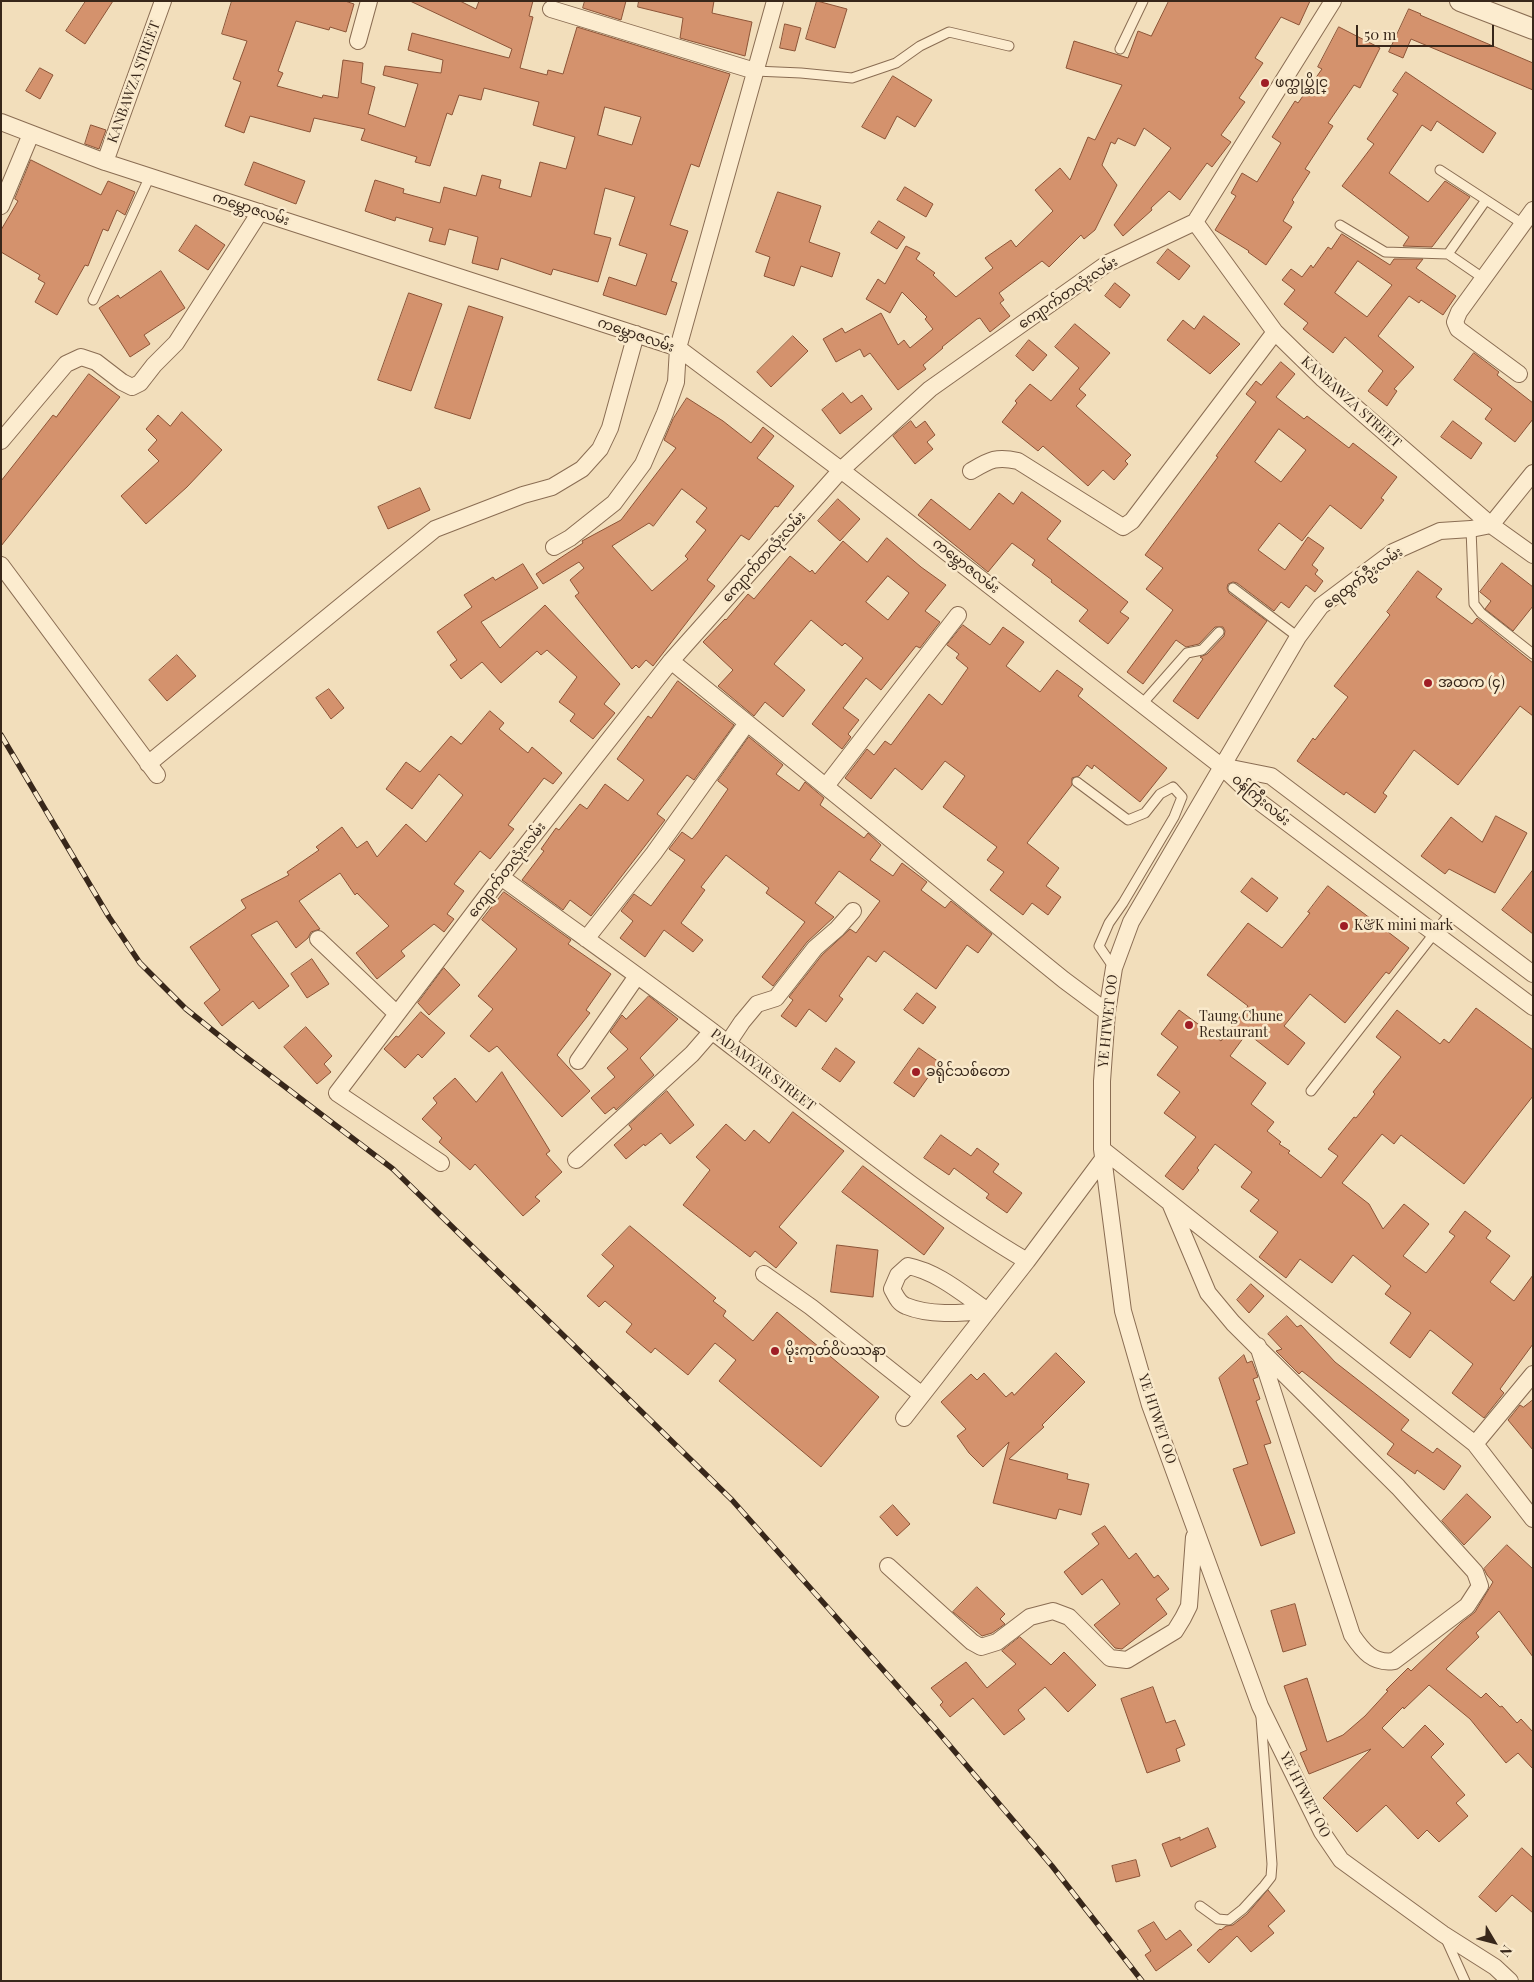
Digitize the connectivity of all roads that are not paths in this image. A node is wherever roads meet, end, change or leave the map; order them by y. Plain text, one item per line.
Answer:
1 (163, 1) edge
2 (369, 1) edge
3 (775, 1) edge
4 (1143, 1) edge
5 (1333, 1) edge
6 (1460, 1) edge
7 (551, 9) dead end
8 (1533, 29) edge
9 (358, 41) dead end
10 (1009, 46) dead end
11 (1120, 49) dead end
12 (755, 72) junction
13 (1, 122) edge
14 (31, 134) junction
15 (105, 162) junction
16 (1440, 170) dead end
17 (150, 176) junction
18 (1486, 200) junction
19 (1, 206) edge
20 (1533, 210) edge
21 (260, 212) junction
22 (1195, 222) junction
23 (1523, 224) junction
24 (1340, 225) dead end
25 (1448, 254) junction
26 (1483, 278) junction
27 (93, 300) dead end
28 (1275, 332) junction
29 (636, 334) junction
30 (678, 348) junction
31 (1519, 374) dead end
32 (1, 441) edge
33 (841, 470) junction
34 (971, 471) dead end
35 (1533, 473) edge
36 (1491, 525) junction
37 (1470, 529) junction
38 (554, 547) dead end
39 (1533, 556) edge
40 (1, 564) edge
41 (1233, 588) dead end
42 (958, 615) dead end
43 (1219, 632) dead end
44 (1298, 637) junction
45 (1533, 654) edge
46 (671, 661) junction
47 (1142, 704) junction
48 (747, 723) junction
49 (1222, 766) junction
50 (1077, 782) dead end
51 (826, 786) junction
52 (501, 877) junction
53 (853, 911) dead end
54 (1451, 912) junction
55 (1435, 933) junction
56 (318, 939) dead end
57 (586, 939) junction
58 (1114, 968) junction
59 (1533, 974) edge
60 (637, 976) junction
61 (1533, 1007) edge
62 (1107, 1012) junction
63 (397, 1014) junction
64 (712, 1031) junction
65 (728, 1043) junction
66 (578, 1062) dead end
67 (1311, 1091) dead end
68 (1102, 1154) junction
69 (576, 1160) dead end
70 (441, 1163) dead end
71 (1170, 1203) junction
72 (1027, 1261) junction
73 (764, 1274) dead end
74 (988, 1311) junction
75 (1258, 1346) junction
76 (1533, 1374) edge
77 (922, 1395) junction
78 (904, 1418) dead end
79 (1475, 1444) junction
80 (1533, 1520) edge
81 (1195, 1529) junction
82 (888, 1566) dead end
83 (1260, 1706) junction
84 (1200, 1906) dead end
85 (1443, 1934) junction
86 (1465, 1981) edge
87 (1510, 1981) edge

1 - 15 street, KANBAWZA STREET
2 - 9 street
3 - 12 street
4 - 11 lane
5 - 22 street
6 - 8 street
7 - 12 street
10 - 12 lane
12 - 30 street
13 - 14 street, ကမ္ဘောဇလမ်း
14 - 15 street, ကမ္ဘောဇလမ်း
14 - 19 street
15 - 17 street, ကမ္ဘောဇလမ်း
16 - 18 lane
17 - 21 street, ကမ္ဘောဇလမ်း
17 - 27 lane
18 - 23 lane
18 - 25 lane
20 - 23 street
21 - 29 street, ကမ္ဘောဇလမ်း
21 - 32 street
22 - 28 street, KANBAWZA STREET
22 - 33 street, ကျောက်တလုံးလမ်း
23 - 26 street
24 - 25 lane
25 - 26 lane
26 - 31 street
28 - 34 street
28 - 36 street, KANBAWZA STREET
29 - 30 street, ကမ္ဘောဇလမ်း
29 - 40 street
30 - 33 street, ကမ္ဘောဇလမ်း
30 - 38 street
33 - 46 street, ကျောက်တလုံးလမ်း
33 - 47 street, ကမ္ဘောဇလမ်း
35 - 36 street
36 - 37 street, ရေထွက်ဦးလမ်း
36 - 39 street, KANBAWZA STREET
37 - 44 street, ရေထွက်ဦးလမ်း
37 - 45 lane
41 - 44 lane
42 - 51 street
43 - 47 lane
44 - 49 street, ရေထွက်ဦးလမ်း
46 - 48 street
46 - 52 street, ကျောက်တလုံးလမ်း
47 - 49 street, ကမ္ဘောဇလမ်း
48 - 51 street
48 - 57 street
49 - 54 street, ဝန်ကြီးလမ်း
49 - 55 street, ဝန်ကြီးလမ်း
49 - 58 street, YE HTWET OO
50 - 58 lane
51 - 62 street
52 - 57 street, PADAMYAR STREET
52 - 63 street, ကျောက်တလုံးလမ်း
53 - 65 street
54 - 55 lane
54 - 59 street, ဝန်ကြီးလမ်း
55 - 61 street, ဝန်ကြီးလမ်း
55 - 67 lane
56 - 63 street
57 - 60 street, PADAMYAR STREET
58 - 62 street, YE HTWET OO
60 - 64 street, PADAMYAR STREET
60 - 66 street
62 - 68 street, YE HTWET OO
63 - 70 street, ကျောက်တလုံးလမ်း
64 - 65 street, PADAMYAR STREET
64 - 69 street
65 - 72 street, PADAMYAR STREET
68 - 71 street
68 - 72 street
68 - 81 street, YE HTWET OO
71 - 75 street
71 - 79 street
72 - 74 street
73 - 77 street
74 - 74 street
74 - 77 street
75 - 75 street
76 - 79 street
77 - 78 street
79 - 80 street
81 - 82 street
81 - 83 street, YE HTWET OO
83 - 84 lane
83 - 85 street, YE HTWET OO
85 - 86 lane
85 - 87 street, YE HTWET OO

